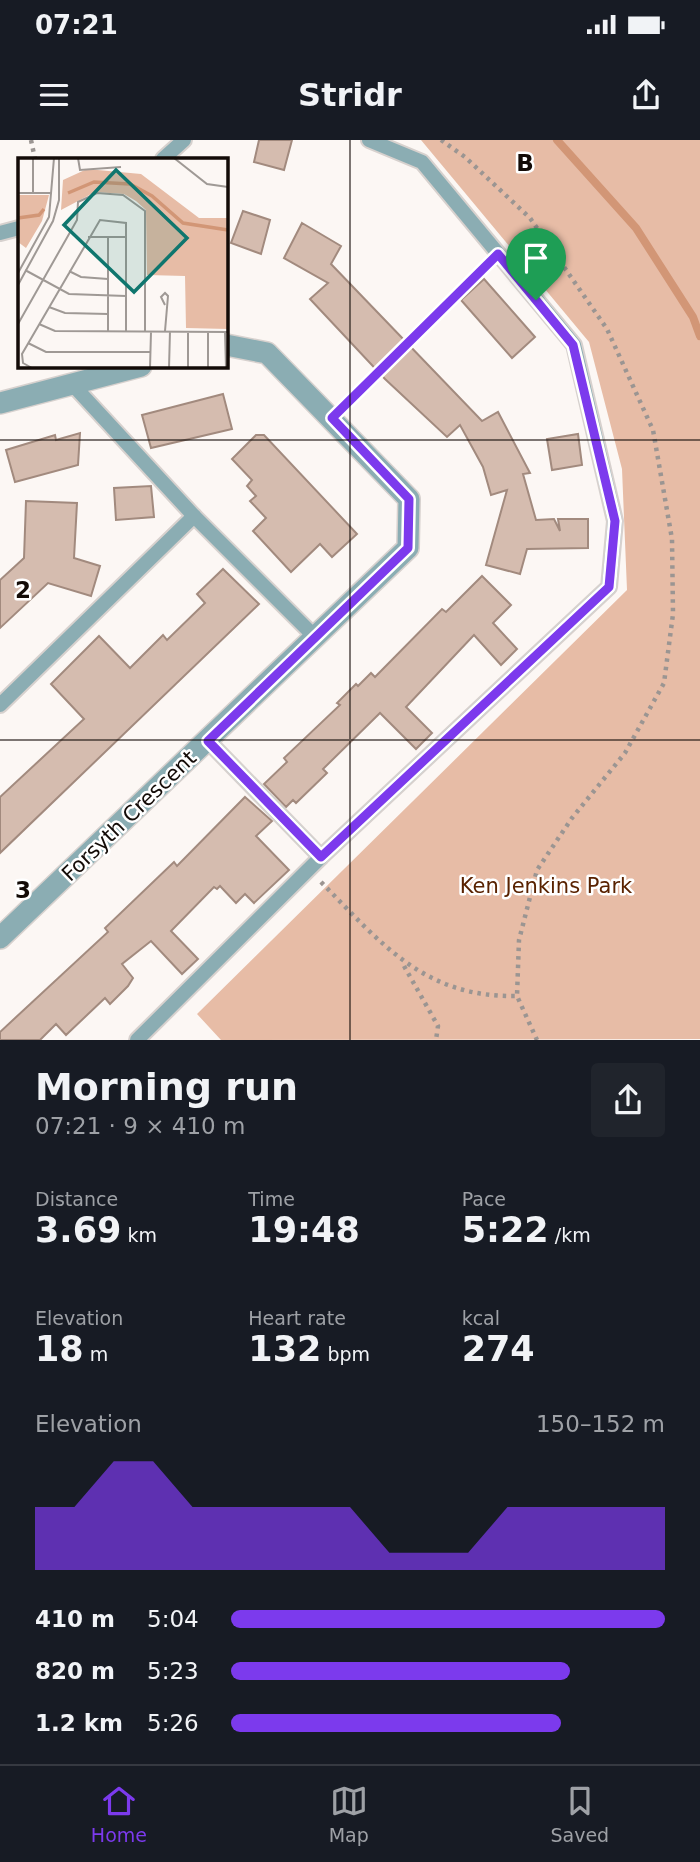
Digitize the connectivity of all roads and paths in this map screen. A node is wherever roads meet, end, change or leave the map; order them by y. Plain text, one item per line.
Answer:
1 (31, 140) edge
2 (184, 140) edge
3 (369, 140) edge
4 (35, 158) edge
5 (164, 158) edge
6 (18, 228) edge
7 (0, 233) edge
8 (498, 254) junction
9 (228, 345) edge
10 (130, 368) edge
11 (77, 378) edge
12 (0, 403) edge
13 (332, 418) junction
14 (194, 516) junction
15 (315, 636) junction
16 (0, 705) edge
17 (208, 741) junction
18 (321, 857) junction
19 (308, 870) junction
20 (0, 938) edge
21 (402, 963) junction
22 (137, 1040) edge
23 (436, 1040) edge
24 (537, 1040) edge

1 - 4 path
2 - 5 lane
3 - 8 lane
6 - 7 lane
8 - 13 path
8 - 18 lane
9 - 13 street, Forsyth Crescent
10 - 11 street
11 - 12 street
11 - 14 lane
13 - 15 street, Forsyth Crescent
14 - 15 lane
14 - 16 lane
15 - 17 street, Forsyth Crescent
17 - 18 lane
17 - 20 street, Forsyth Crescent
18 - 19 lane
19 - 21 path
19 - 22 lane
21 - 23 path
21 - 24 path

